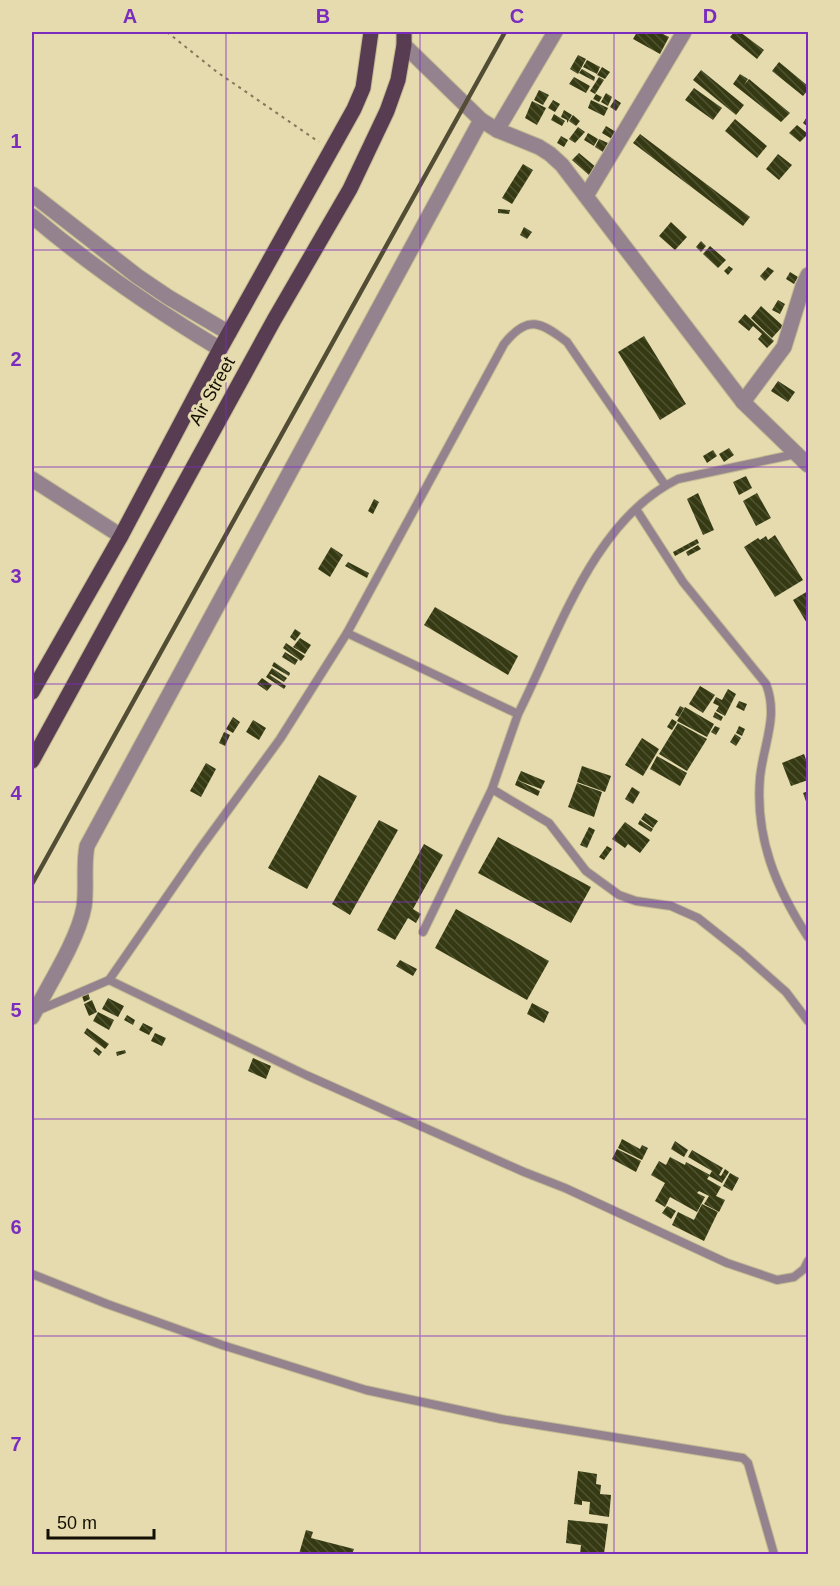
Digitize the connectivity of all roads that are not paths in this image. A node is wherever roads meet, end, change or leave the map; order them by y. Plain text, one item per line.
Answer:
1 (371, 32) edge
2 (555, 32) edge
3 (684, 32) edge
4 (404, 38) edge
5 (481, 120) junction
6 (497, 130) junction
7 (32, 194) edge
8 (586, 196) junction
9 (32, 216) edge
10 (808, 275) edge
11 (229, 333) junction
12 (220, 349) junction
13 (743, 402) junction
14 (797, 453) junction
15 (808, 465) edge
16 (32, 479) edge
17 (665, 486) junction
18 (636, 509) junction
19 (121, 536) junction
20 (347, 633) junction
21 (32, 692) edge
22 (518, 714) junction
23 (32, 761) edge
24 (492, 789) junction
25 (423, 932) dead end
26 (808, 937) edge
27 (110, 980) junction
28 (33, 1014) edge
29 (808, 1021) edge
30 (808, 1261) edge
31 (32, 1274) edge
32 (774, 1554) edge

1 - 11 main road, Air Street
2 - 6 street
3 - 8 street
4 - 5 street
4 - 23 main road, Air Street
5 - 6 street
5 - 28 street
6 - 8 street
7 - 11 street
8 - 13 street
9 - 12 street
10 - 13 street
11 - 12 main road, Air Street
12 - 19 main road, Air Street
13 - 14 street
14 - 15 street
14 - 17 lane
16 - 19 street
17 - 18 lane
17 - 20 lane
18 - 22 lane
18 - 26 lane
19 - 21 main road, Air Street
20 - 22 lane
20 - 27 lane
22 - 24 lane
24 - 25 lane
24 - 29 lane
27 - 28 lane
27 - 30 lane
31 - 32 lane

